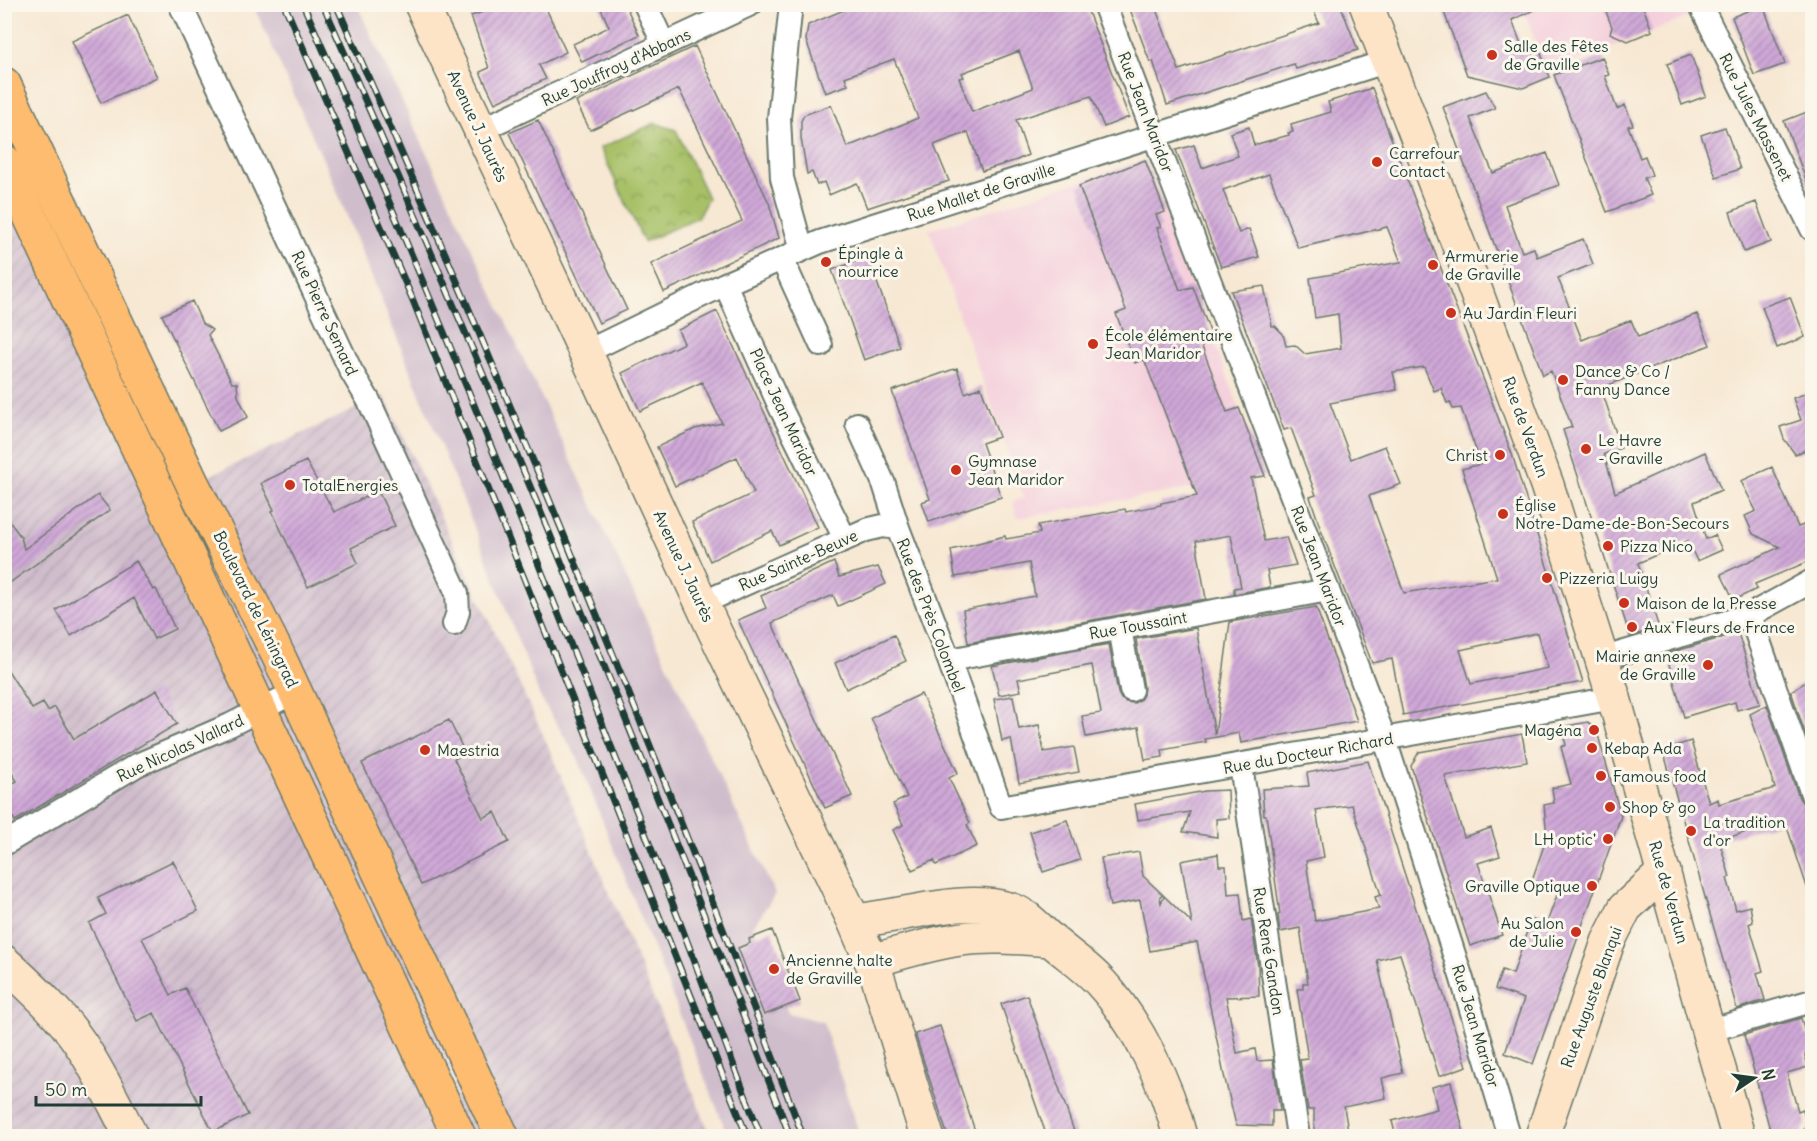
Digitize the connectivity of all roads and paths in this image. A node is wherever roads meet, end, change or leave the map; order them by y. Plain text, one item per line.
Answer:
1 (180, 4) edge
2 (421, 4) edge
3 (645, 4) edge
4 (752, 4) edge
5 (791, 4) edge
6 (1104, 4) edge
7 (1366, 4) edge
8 (1700, 4) edge
9 (664, 45) junction
10 (1388, 62) junction
11 (4, 84) edge
12 (480, 130) junction
13 (1155, 136) junction
14 (4, 162) edge
15 (1812, 229) edge
16 (792, 254) junction
17 (725, 284) junction
18 (821, 345) dead end
19 (586, 352) junction
20 (857, 424) dead end
21 (898, 528) junction
22 (845, 539) junction
23 (1812, 581) edge
24 (1328, 590) junction
25 (702, 603) junction
26 (1750, 615) junction
27 (454, 624) dead end
28 (1120, 628) junction
29 (1601, 659) junction
30 (949, 660) junction
31 (1131, 690) dead end
32 (295, 692) junction
33 (1614, 698) junction
34 (261, 710) junction
35 (1385, 740) junction
36 (1241, 766) junction
37 (1812, 794) edge
38 (1001, 807) joint
39 (4, 844) edge
40 (1664, 872) junction
41 (854, 921) junction
42 (1052, 940) junction
43 (871, 961) junction
44 (4, 962) edge
45 (1812, 1001) edge
46 (1708, 1030) junction
47 (131, 1137) edge
48 (459, 1137) edge
49 (502, 1137) edge
50 (927, 1137) edge
51 (1180, 1137) edge
52 (1298, 1137) edge
53 (1509, 1137) edge
54 (1542, 1137) edge
55 (1738, 1137) edge

1 - 27 street, Rue Pierre Semard
2 - 12 street, Avenue J. Jaurès
3 - 9 street
4 - 9 street, Rue Jouffroy d'Abbans
5 - 16 street
6 - 13 street, Rue Jean Maridor
7 - 10 street, Rue de Verdun
8 - 15 street, Rue Jules Massenet
9 - 12 street, Rue Jouffroy d'Abbans
10 - 13 street, Rue Mallet de Graville
10 - 29 street, Rue de Verdun
11 - 32 main road, Boulevard de Léningrad
12 - 19 street, Avenue J. Jaurès
13 - 16 street, Rue Mallet de Graville
13 - 24 street, Rue Jean Maridor
14 - 34 main road
16 - 17 street, Rue Mallet de Graville
16 - 18 street
17 - 19 street, Rue Mallet de Graville
17 - 22 street, Place Jean Maridor
19 - 25 street, Avenue J. Jaurès
20 - 21 street, Rue des Près Colombel
21 - 22 street, Rue Sainte-Beuve
21 - 30 street, Rue des Près Colombel
22 - 25 street, Rue Sainte-Beuve
23 - 26 street
24 - 28 street, Rue Toussaint
24 - 35 street, Rue Jean Maridor
25 - 41 street, Avenue J. Jaurès
26 - 29 street
26 - 37 street
28 - 30 street, Rue Toussaint
28 - 31 street
29 - 33 street, Rue de Verdun
30 - 38 street, Rue des Près Colombel
32 - 34 street, Rue Nicolas Vallard
32 - 49 main road, Boulevard de Léningrad
33 - 35 street, Rue du Docteur Richard
33 - 40 street, Rue de Verdun
34 - 39 street, Rue Nicolas Vallard
34 - 48 main road
35 - 36 street, Rue du Docteur Richard
35 - 53 street, Rue Jean Maridor
36 - 38 street, Rue du Docteur Richard
36 - 52 street, Rue René Gandon
40 - 46 street, Rue de Verdun
40 - 54 street, Rue Auguste Blanqui
41 - 42 street
41 - 43 street, Avenue J. Jaurès
42 - 43 street
42 - 51 street
43 - 50 street, Avenue J. Jaurès
44 - 47 street
45 - 46 street
46 - 55 street, Rue de Verdun

